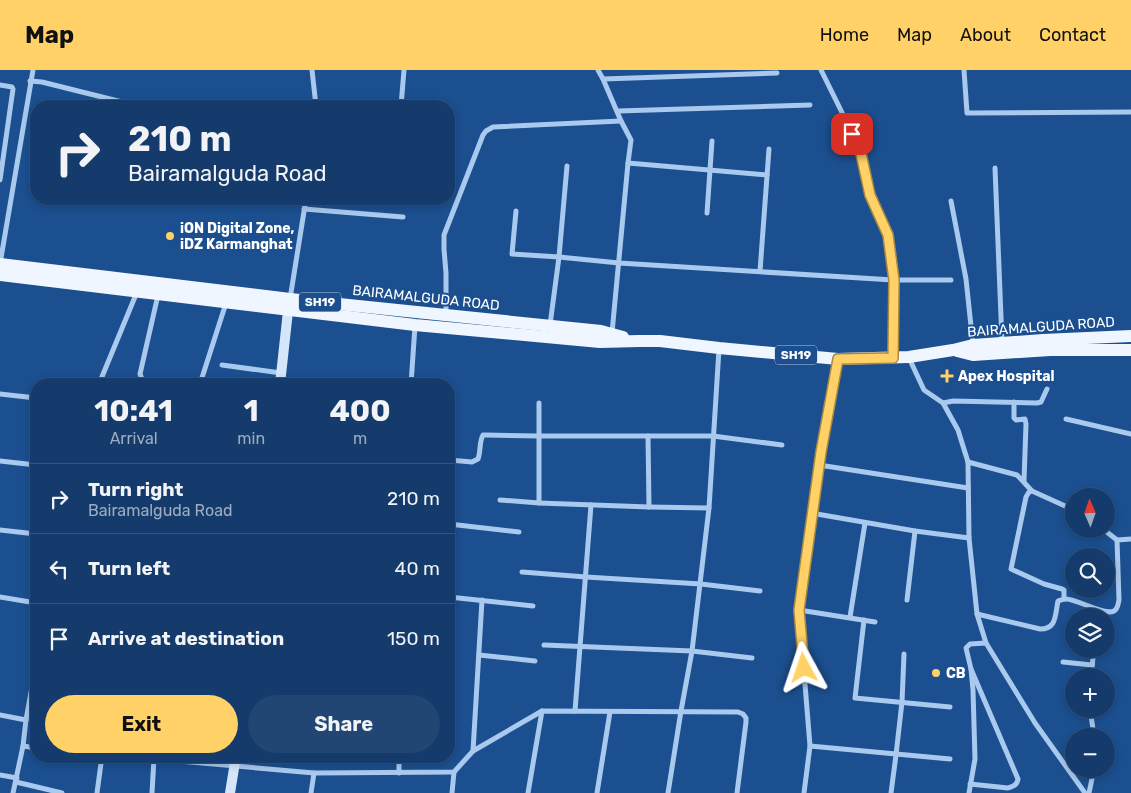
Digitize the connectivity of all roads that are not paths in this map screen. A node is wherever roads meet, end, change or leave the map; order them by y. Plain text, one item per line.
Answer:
1 (33, 70) edge
2 (312, 70) edge
3 (404, 70) edge
4 (598, 70) edge
5 (821, 70) edge
6 (964, 70) edge
7 (777, 73) dead end
8 (603, 78) junction
9 (30, 81) junction
10 (0, 85) edge
11 (114, 100) edge
12 (315, 100) edge
13 (402, 100) edge
14 (810, 105) dead end
15 (618, 111) junction
16 (1131, 112) edge
17 (621, 121) junction
18 (712, 141) dead end
19 (769, 150) dead end
20 (628, 163) junction
21 (567, 166) dead end
22 (995, 168) dead end
23 (710, 170) junction
24 (767, 175) junction
25 (0, 180) edge
26 (951, 201) dead end
27 (305, 205) edge
28 (304, 209) junction
29 (516, 211) dead end
30 (707, 213) dead end
31 (403, 217) dead end
32 (559, 257) junction
33 (619, 263) junction
34 (760, 271) junction
35 (0, 272) edge
36 (894, 280) junction
37 (951, 280) dead end
38 (137, 292) junction
39 (158, 294) junction
40 (226, 303) junction
41 (288, 305) junction
42 (446, 316) junction
43 (415, 325) junction
44 (550, 326) junction
45 (612, 334) junction
46 (1131, 336) edge
47 (639, 340) junction
48 (1002, 344) junction
49 (973, 345) junction
50 (719, 348) junction
51 (953, 350) junction
52 (1131, 350) edge
53 (893, 358) junction
54 (909, 358) junction
55 (838, 359) junction
56 (222, 365) dead end
57 (281, 373) junction
58 (101, 378) edge
59 (142, 378) edge
60 (202, 378) edge
61 (281, 378) edge
62 (411, 378) edge
63 (1047, 389) dead end
64 (0, 394) edge
65 (30, 397) edge
66 (1014, 402) junction
67 (539, 403) dead end
68 (943, 404) junction
69 (1066, 419) dead end
70 (1131, 434) edge
71 (539, 436) junction
72 (648, 436) junction
73 (713, 436) junction
74 (782, 445) dead end
75 (0, 461) edge
76 (455, 461) edge
77 (968, 462) junction
78 (30, 464) edge
79 (819, 464) junction
80 (1024, 481) junction
81 (968, 488) junction
82 (1032, 490) junction
83 (500, 500) dead end
84 (539, 503) junction
85 (591, 505) junction
86 (1065, 506) edge
87 (649, 508) junction
88 (709, 508) junction
89 (812, 513) junction
90 (865, 522) junction
91 (455, 525) edge
92 (0, 530) edge
93 (915, 530) junction
94 (519, 532) dead end
95 (30, 533) edge
96 (969, 538) junction
97 (1114, 538) edge
98 (1131, 539) edge
99 (1117, 540) junction
100 (522, 572) dead end
101 (586, 577) junction
102 (700, 584) junction
103 (760, 591) dead end
104 (0, 597) edge
105 (455, 598) edge
106 (1064, 599) junction
107 (482, 600) junction
108 (907, 600) dead end
109 (30, 602) edge
110 (533, 606) dead end
111 (1095, 608) edge
112 (799, 610) junction
113 (1115, 610) edge
114 (977, 614) junction
115 (850, 617) junction
116 (864, 620) junction
117 (875, 622) dead end
118 (986, 643) junction
119 (544, 645) dead end
120 (581, 646) junction
121 (692, 651) junction
122 (904, 654) dead end
123 (479, 655) junction
124 (752, 658) dead end
125 (1093, 658) edge
126 (536, 660) dead end
127 (1063, 662) dead end
128 (1092, 665) junction
129 (1092, 668) edge
130 (971, 670) junction
131 (902, 702) junction
132 (30, 706) edge
133 (950, 707) dead end
134 (542, 711) junction
135 (575, 711) junction
136 (681, 711) junction
137 (610, 712) junction
138 (0, 715) edge
139 (26, 720) junction
140 (23, 746) junction
141 (810, 746) junction
142 (30, 747) edge
143 (473, 751) junction
144 (896, 754) junction
145 (950, 759) dead end
146 (101, 763) edge
147 (154, 763) edge
148 (235, 763) edge
149 (242, 763) edge
150 (399, 763) edge
151 (454, 772) junction
152 (314, 773) junction
153 (399, 773) junction
154 (0, 775) edge
155 (1092, 778) edge
156 (16, 780) junction
157 (970, 784) junction
158 (13, 793) edge
159 (62, 793) edge
160 (97, 793) edge
161 (152, 793) edge
162 (230, 793) edge
163 (311, 793) edge
164 (452, 793) edge
165 (528, 793) edge
166 (597, 793) edge
167 (668, 793) edge
168 (737, 793) edge
169 (804, 793) edge
170 (891, 793) edge
171 (969, 793) edge
172 (1085, 793) edge
173 (1089, 793) edge

1 - 9 street
2 - 12 street
3 - 13 street
4 - 8 street
5 - 36 street
6 - 16 street
7 - 8 street
8 - 15 street
9 - 11 street
9 - 35 street
10 - 25 street
14 - 15 street
15 - 17 street
17 - 20 street
17 - 42 street
18 - 23 street
19 - 24 street
20 - 23 street
20 - 33 street
21 - 32 street
22 - 48 street
23 - 24 street
23 - 30 street
24 - 34 street
26 - 49 street
27 - 28 street
28 - 31 street
28 - 41 street
29 - 32 street
32 - 33 street
32 - 44 street
33 - 34 street
33 - 45 street
34 - 36 street
35 - 38 main road, BAIRAMALGUDA ROAD / SH19
35 - 41 main road, BAIRAMALGUDA ROAD / SH19
36 - 37 street
36 - 53 street
38 - 39 main road, BAIRAMALGUDA ROAD / SH19
38 - 58 street
39 - 40 main road, BAIRAMALGUDA ROAD / SH19
39 - 59 street
40 - 41 main road, BAIRAMALGUDA ROAD / SH19
40 - 60 street
41 - 42 main road, BAIRAMALGUDA ROAD / SH19
41 - 43 main road, BAIRAMALGUDA ROAD / SH19
41 - 57 street
42 - 44 main road, BAIRAMALGUDA ROAD / SH19
43 - 47 main road, BAIRAMALGUDA ROAD / SH19
43 - 62 street
44 - 45 main road, BAIRAMALGUDA ROAD / SH19
45 - 47 main road, BAIRAMALGUDA ROAD / SH19
46 - 48 main road, BAIRAMALGUDA ROAD / SH19
47 - 50 main road, BAIRAMALGUDA ROAD / SH19
48 - 49 main road, BAIRAMALGUDA ROAD / SH19
49 - 51 main road, BAIRAMALGUDA ROAD / SH19
50 - 55 main road, BAIRAMALGUDA ROAD / SH19
50 - 73 street
51 - 52 main road, BAIRAMALGUDA ROAD / SH19
51 - 54 main road, BAIRAMALGUDA ROAD / SH19
53 - 54 main road, BAIRAMALGUDA ROAD / SH19
53 - 55 main road, BAIRAMALGUDA ROAD / SH19
54 - 68 street
55 - 79 street
56 - 57 street
57 - 61 street
63 - 66 street
64 - 65 street
66 - 68 street
66 - 80 street
67 - 71 street
68 - 77 street
69 - 70 street
71 - 72 street
71 - 76 street
71 - 84 street
72 - 73 street
72 - 87 street
73 - 74 street
73 - 88 street
75 - 78 street
77 - 80 street
77 - 81 street
79 - 81 street
79 - 89 street
80 - 82 street
81 - 96 street
82 - 86 street
82 - 106 street
83 - 84 street
84 - 85 street
85 - 87 street
85 - 101 street
87 - 88 street
88 - 102 street
89 - 90 street
89 - 112 street
90 - 93 street
90 - 115 street
91 - 94 street
92 - 95 street
93 - 96 street
93 - 108 street
96 - 114 street
97 - 99 street
98 - 99 street
99 - 113 street
100 - 101 street
101 - 102 street
101 - 120 street
102 - 103 street
102 - 121 street
104 - 109 street
105 - 107 street
106 - 111 street
106 - 114 street
107 - 110 street
107 - 123 street
112 - 115 street
112 - 141 street
114 - 118 street
115 - 116 street
116 - 117 street
116 - 131 street
118 - 130 street
118 - 172 street
119 - 120 street
120 - 121 street
120 - 135 street
121 - 124 street
121 - 136 street
122 - 131 street
123 - 126 street
123 - 143 street
125 - 128 street
127 - 128 street
128 - 129 street
130 - 157 street
130 - 157 street
131 - 133 street
131 - 144 street
132 - 139 street
134 - 135 street
134 - 143 street
134 - 165 street
135 - 137 street
136 - 137 street
136 - 167 street
136 - 168 street
137 - 166 street
138 - 139 street
139 - 140 street
140 - 142 street
140 - 156 street
141 - 144 street
141 - 169 street
143 - 151 street
144 - 145 street
144 - 170 street
146 - 160 street
147 - 161 street
148 - 162 street
149 - 152 street
150 - 153 street
151 - 153 street
151 - 164 street
152 - 153 street
152 - 163 street
154 - 156 street
155 - 173 street
156 - 158 street
156 - 159 street
157 - 171 street

